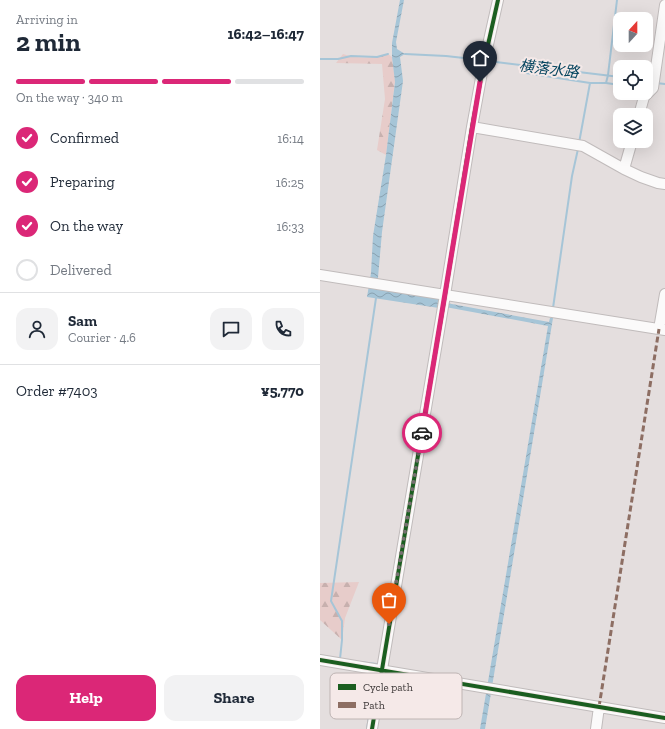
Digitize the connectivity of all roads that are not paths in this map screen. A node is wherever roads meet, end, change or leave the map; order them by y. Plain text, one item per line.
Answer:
1 (498, 0) edge
2 (665, 5) edge
3 (641, 108) edge
4 (472, 127) junction
5 (630, 148) edge
6 (624, 169) junction
7 (665, 184) edge
8 (320, 275) edge
9 (665, 294) edge
10 (445, 295) junction
11 (662, 330) edge
12 (320, 660) edge
13 (377, 670) junction
14 (377, 673) edge
15 (395, 673) edge
16 (462, 684) edge
17 (599, 707) junction
18 (665, 718) edge
19 (373, 719) edge
20 (372, 729) edge
21 (596, 729) edge

1 - 4 street
2 - 3 street
4 - 6 street
4 - 10 street
5 - 6 street
6 - 7 street
8 - 10 street
9 - 11 street
10 - 11 street
10 - 13 street
12 - 13 street
13 - 14 street
13 - 15 street
16 - 17 street
17 - 18 street
17 - 21 street
19 - 20 street

